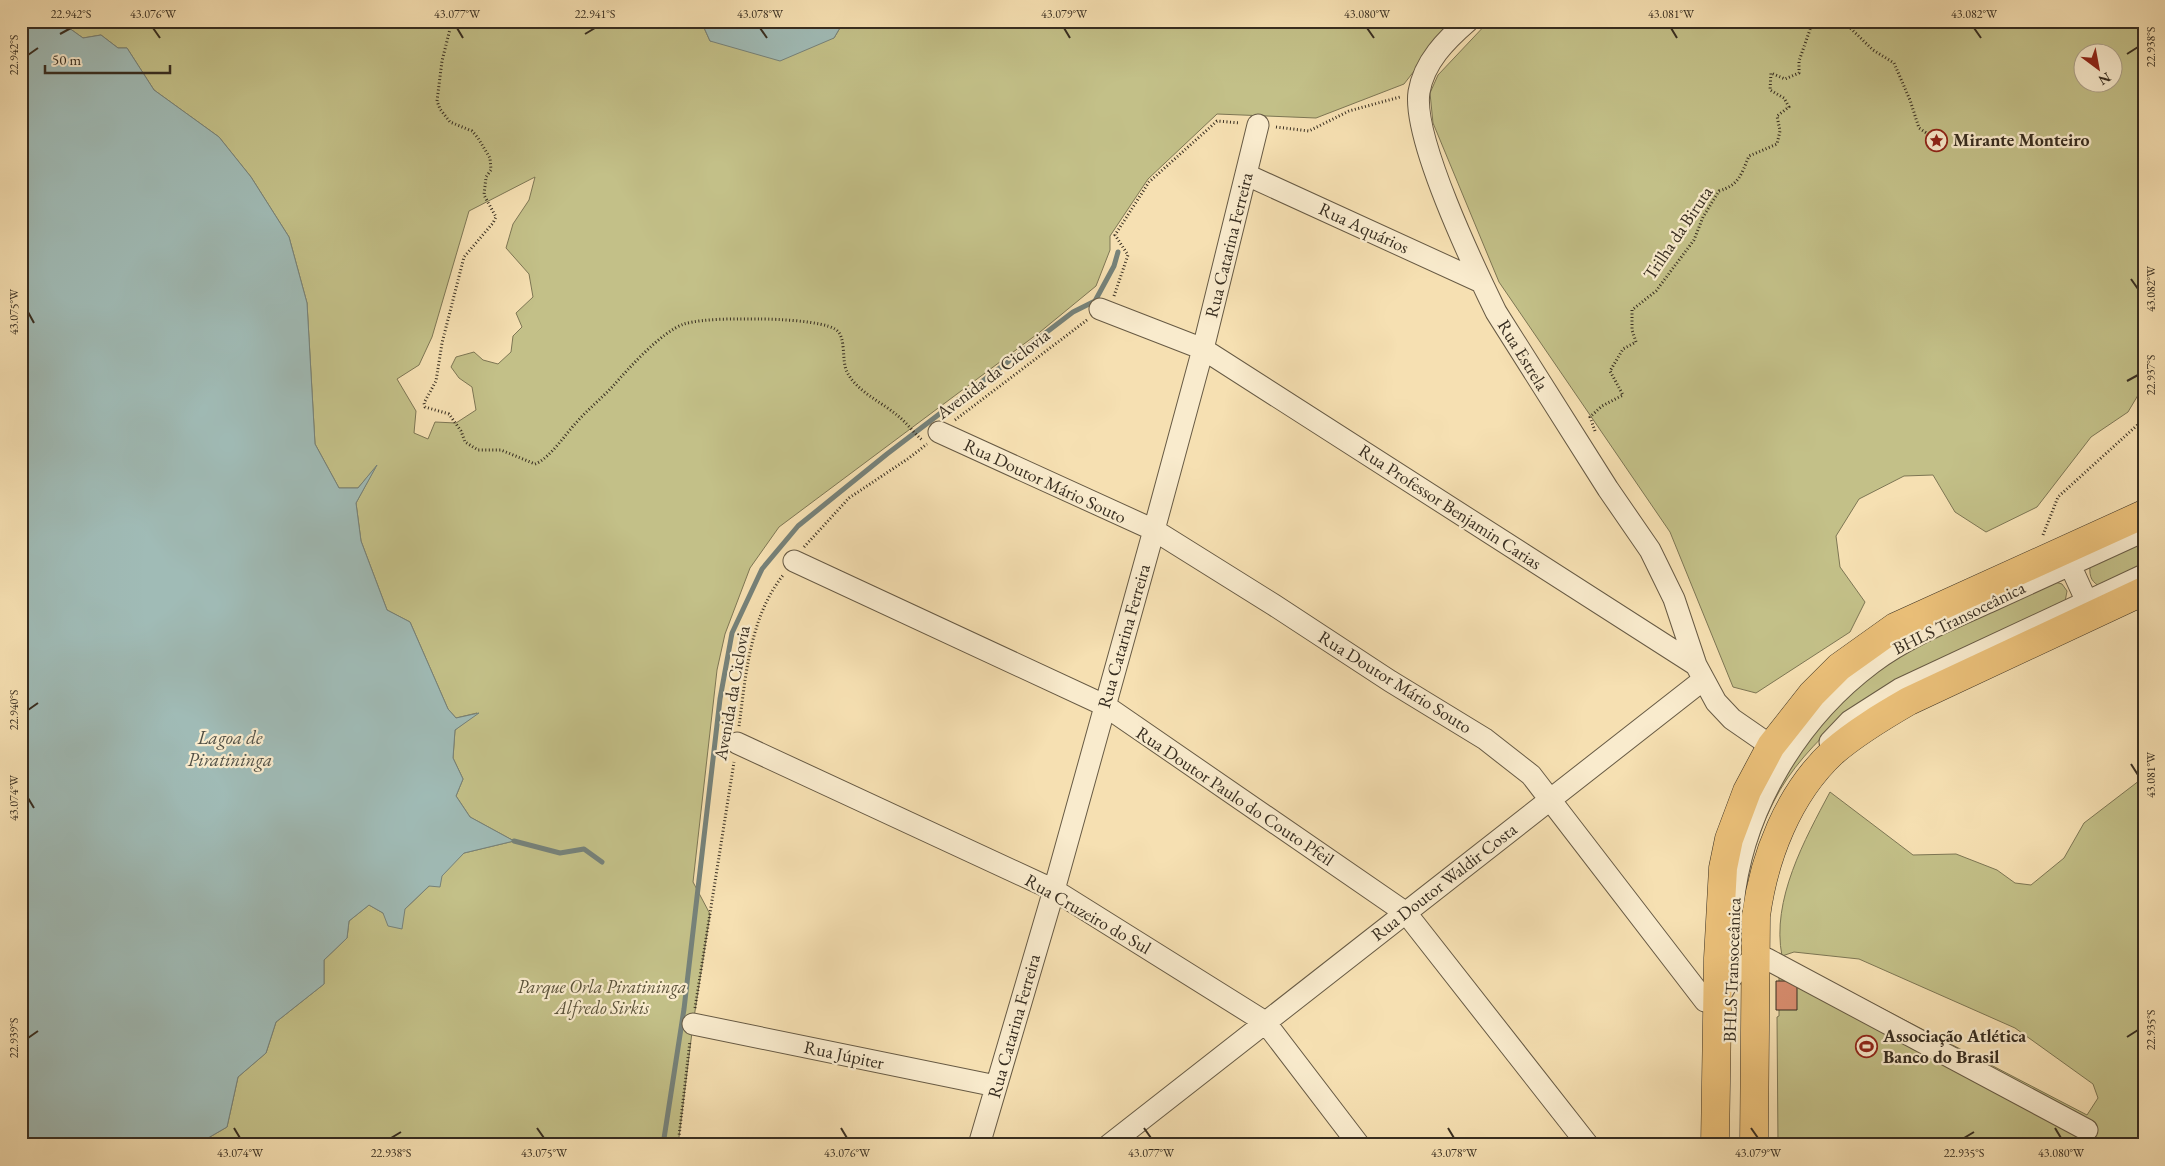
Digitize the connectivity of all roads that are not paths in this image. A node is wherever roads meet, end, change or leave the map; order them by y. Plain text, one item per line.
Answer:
1 (1468, 21) edge
2 (1258, 125) dead end
3 (1247, 175) junction
4 (1481, 282) junction
5 (1100, 309) road end
6 (1203, 349) junction
7 (939, 432) road end
8 (2144, 514) edge
9 (1154, 530) junction
10 (2144, 531) edge
11 (794, 561) road end
12 (2070, 565) junction
13 (2144, 575) edge
14 (2144, 591) edge
15 (2087, 602) junction
16 (1700, 673) junction
17 (1104, 706) junction
18 (737, 743) road end
19 (1771, 746) junction
20 (1550, 799) junction
21 (1054, 890) junction
22 (1406, 912) junction
23 (1736, 976) junction
24 (1266, 1022) junction
25 (692, 1024) road end
26 (996, 1086) junction
27 (2086, 1130) dead end
28 (1120, 1142) edge
29 (979, 1145) edge
30 (1359, 1145) edge
31 (1588, 1145) edge
32 (1715, 1145) edge
33 (1728, 1145) edge
34 (1742, 1145) edge
35 (1754, 1145) edge

1 - 4 street, Rua Estrela
2 - 3 street, Rua Catarina Ferreira
3 - 4 street, Rua Aquários
3 - 6 street, Rua Catarina Ferreira
4 - 16 street, Rua Estrela
5 - 6 street, Rua Professor Benjamin Carias
6 - 9 street, Rua Catarina Ferreira
6 - 16 street, Rua Professor Benjamin Carias
7 - 9 street, Rua Doutor Mário Souto
8 - 19 main road
9 - 17 street, Rua Catarina Ferreira
9 - 20 street, Rua Doutor Mário Souto
10 - 12 street, BHLS Transoceânica
11 - 17 street, Rua Doutor Paulo do Couto Pfeil
12 - 15 street
12 - 23 street, BHLS Transoceânica
13 - 15 street, BHLS Transoceânica
14 - 23 main road
15 - 23 street, BHLS Transoceânica
16 - 19 street
16 - 20 street, Rua Doutor Waldir Costa
17 - 21 street, Rua Catarina Ferreira
17 - 22 street, Rua Doutor Paulo do Couto Pfeil
18 - 21 street, Rua Cruzeiro do Sul
19 - 23 main road
20 - 22 street, Rua Doutor Waldir Costa
20 - 23 street, Rua Doutor Mário Souto
21 - 24 street, Rua Cruzeiro do Sul
21 - 26 street, Rua Catarina Ferreira
22 - 24 street, Rua Doutor Waldir Costa
22 - 31 street, Rua Doutor Paulo do Couto Pfeil
23 - 27 street, Rua Doutor Mário Souto
23 - 32 main road
23 - 33 street, BHLS Transoceânica
23 - 34 street, BHLS Transoceânica
23 - 35 main road
24 - 28 street, Rua Doutor Waldir Costa
24 - 30 street, Rua Cruzeiro do Sul
25 - 26 street, Rua Júpiter
26 - 29 street, Rua Catarina Ferreira

